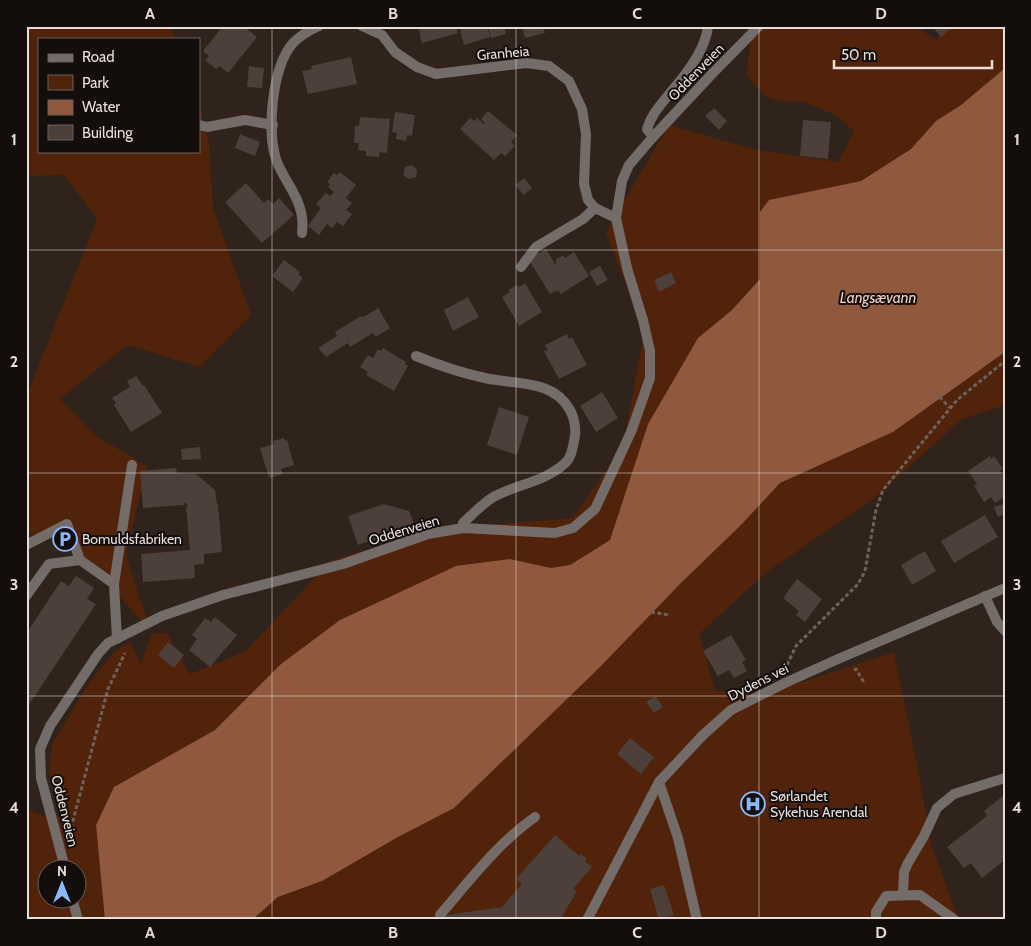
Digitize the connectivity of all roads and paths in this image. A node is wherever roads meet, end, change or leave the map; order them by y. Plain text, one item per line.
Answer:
1 (319, 26) edge
2 (362, 26) edge
3 (708, 26) edge
4 (759, 26) edge
5 (381, 31) edge
6 (200, 125) edge
7 (273, 125) junction
8 (653, 137) junction
9 (595, 208) junction
10 (616, 218) junction
11 (302, 233) dead end
12 (521, 267) dead end
13 (416, 356) dead end
14 (1005, 361) edge
15 (935, 392) dead end
16 (950, 408) junction
17 (132, 465) dead end
18 (463, 528) junction
19 (26, 545) edge
20 (80, 560) junction
21 (114, 584) junction
22 (1005, 588) edge
23 (26, 596) edge
24 (985, 596) junction
25 (651, 612) dead end
26 (669, 615) dead end
27 (132, 631) junction
28 (1005, 631) edge
29 (117, 638) junction
30 (784, 683) junction
31 (1005, 778) edge
32 (659, 782) junction
33 (535, 818) dead end
34 (59, 848) junction
35 (62, 858) edge
36 (903, 894) junction
37 (440, 916) dead end
38 (587, 920) edge
39 (697, 920) edge
40 (876, 920) edge
41 (955, 920) edge

1 - 7 street
2 - 5 street, Granheia
3 - 8 street, Oddenveien
4 - 8 street, Oddenveien
5 - 9 street, Granheia
6 - 7 street
7 - 11 street
8 - 10 street, Oddenveien
9 - 10 street
9 - 12 street
10 - 18 street, Oddenveien
13 - 18 street
14 - 16 path
15 - 16 path
16 - 30 path
17 - 21 street
18 - 27 street, Oddenveien
19 - 20 street
20 - 21 street
20 - 23 street
21 - 29 street
22 - 24 street, Dydens vei
24 - 28 street
24 - 30 street, Dydens vei
25 - 26 path
27 - 29 street, Oddenveien
27 - 34 path
29 - 34 street, Oddenveien
30 - 32 street, Dydens vei
31 - 36 street
32 - 38 street, Dydens vei
32 - 39 street
33 - 37 street
34 - 35 street, Oddenveien
36 - 40 street
36 - 41 street

